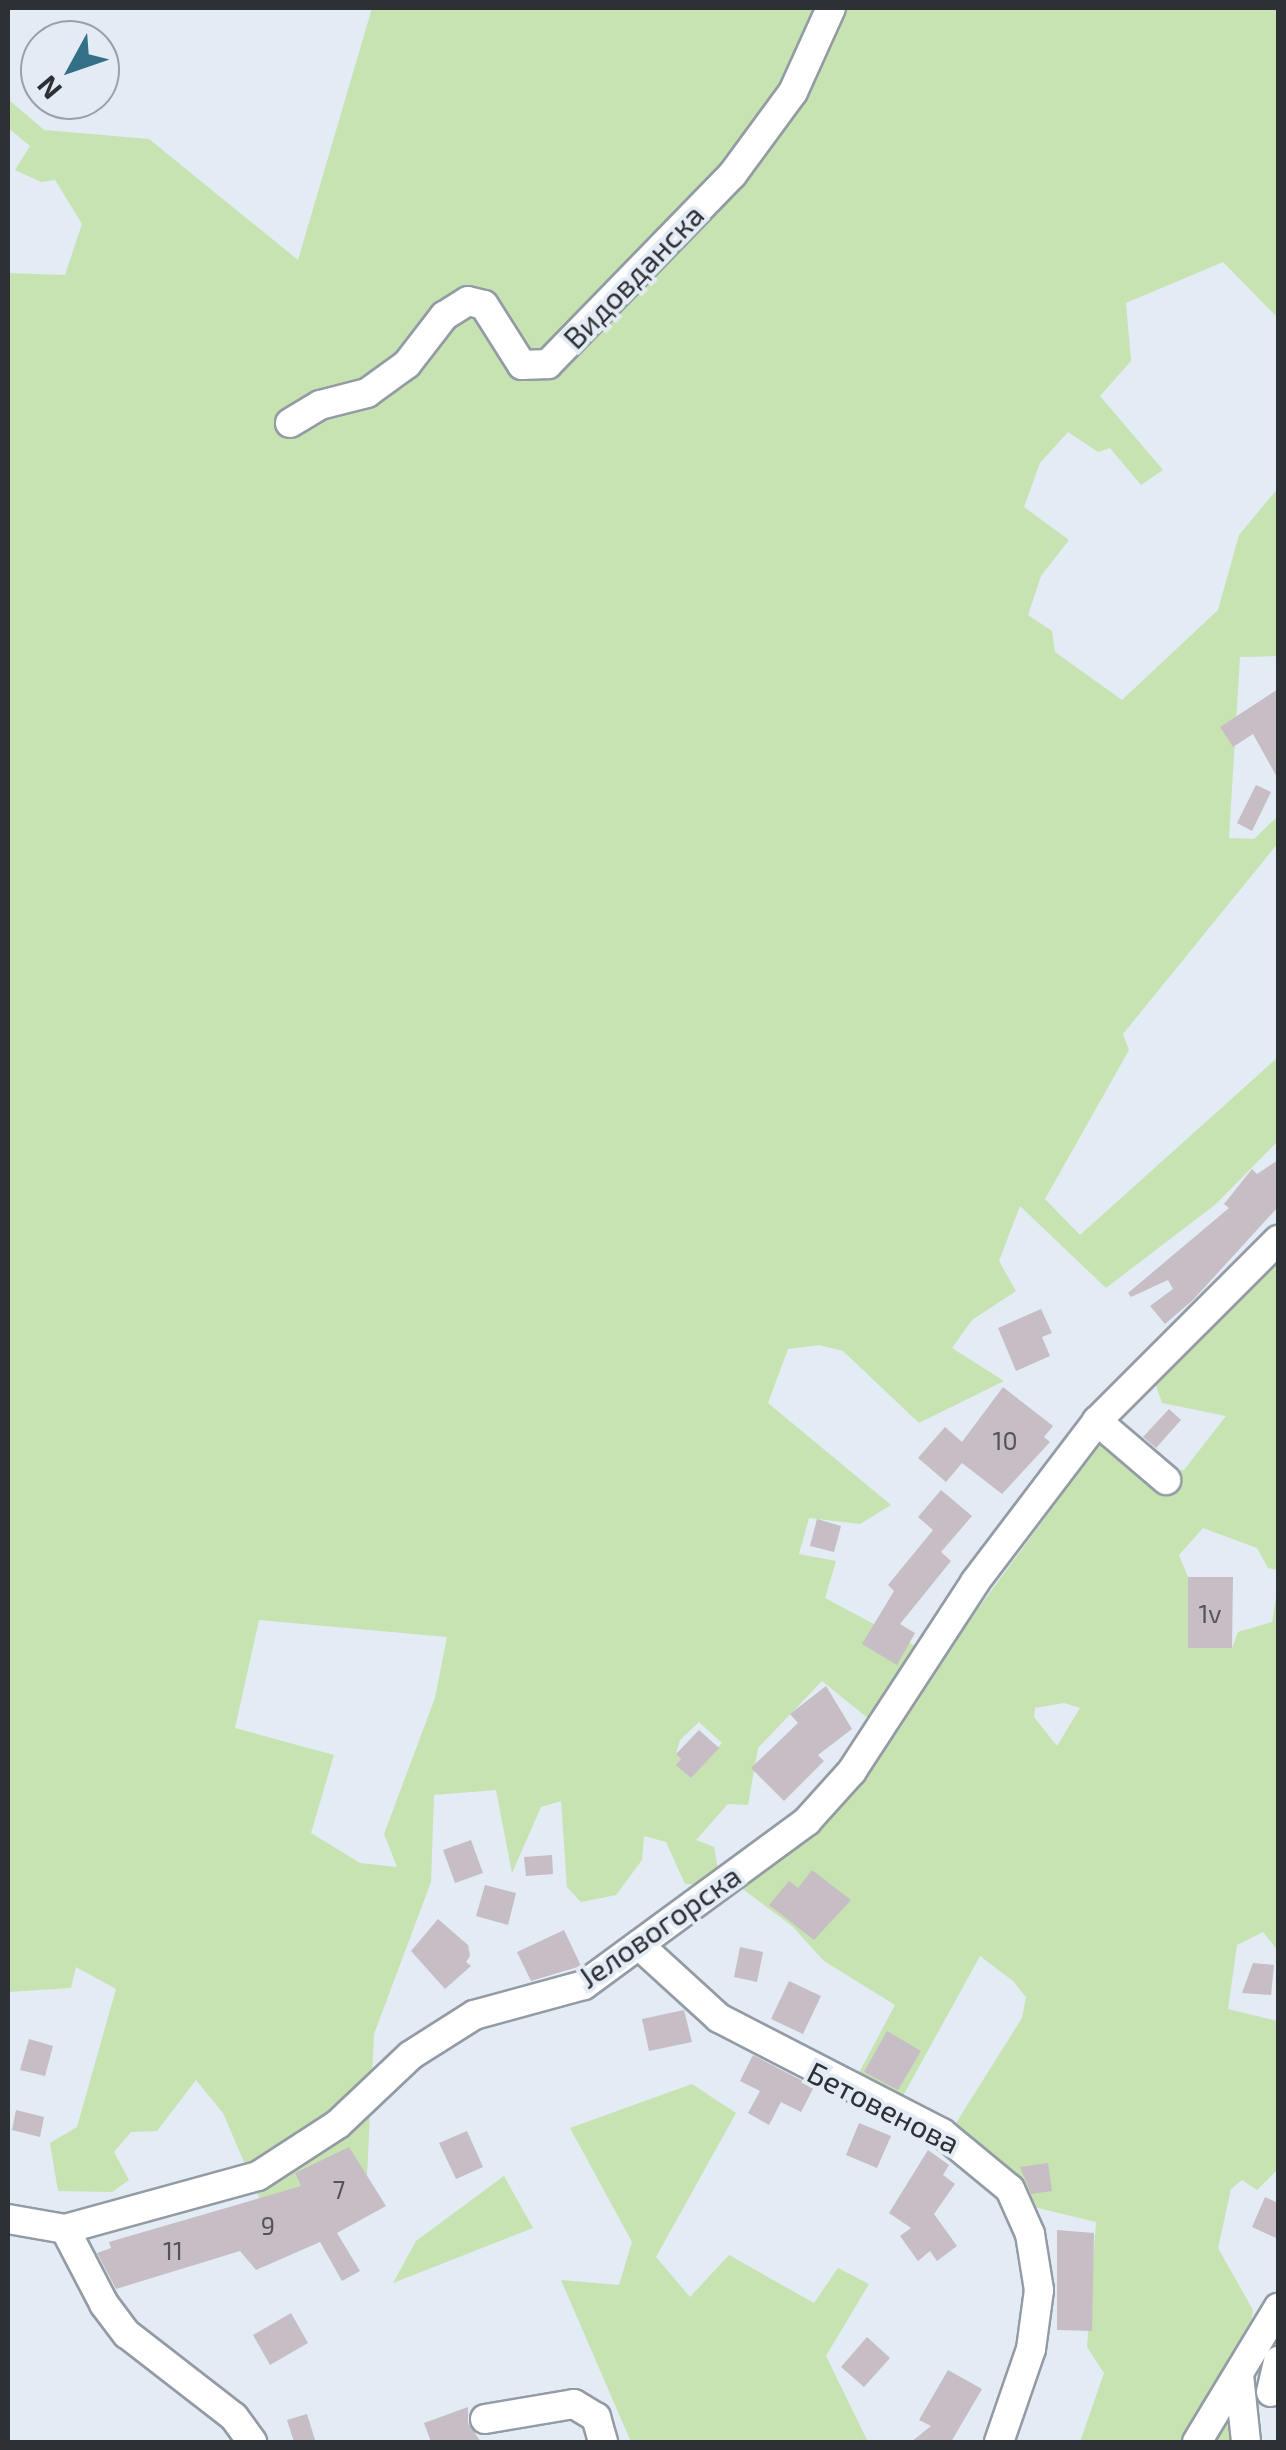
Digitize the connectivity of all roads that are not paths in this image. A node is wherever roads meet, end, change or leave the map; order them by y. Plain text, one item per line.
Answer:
1 (831, 8) edge
2 (290, 423) dead end
3 (1278, 1240) edge
4 (1098, 1421) junction
5 (1166, 1480) dead end
6 (639, 1945) junction
7 (8, 2219) edge
8 (66, 2229) junction
9 (1278, 2308) edge
10 (1278, 2360) edge
11 (1238, 2375) junction
12 (1271, 2392) dead end
13 (485, 2419) dead end
14 (252, 2442) edge
15 (603, 2442) edge
16 (1000, 2442) edge
17 (1198, 2442) edge
18 (1246, 2442) edge

1 - 2 street, Видовданска
3 - 4 street, Јеловогорска
4 - 5 street
4 - 6 street, Јеловогорска
6 - 8 street, Јеловогорска
6 - 16 street, Бетовенова
7 - 8 street, Јеловогорска
8 - 14 street
9 - 11 street
10 - 12 street
11 - 17 street
11 - 18 street
13 - 15 street

